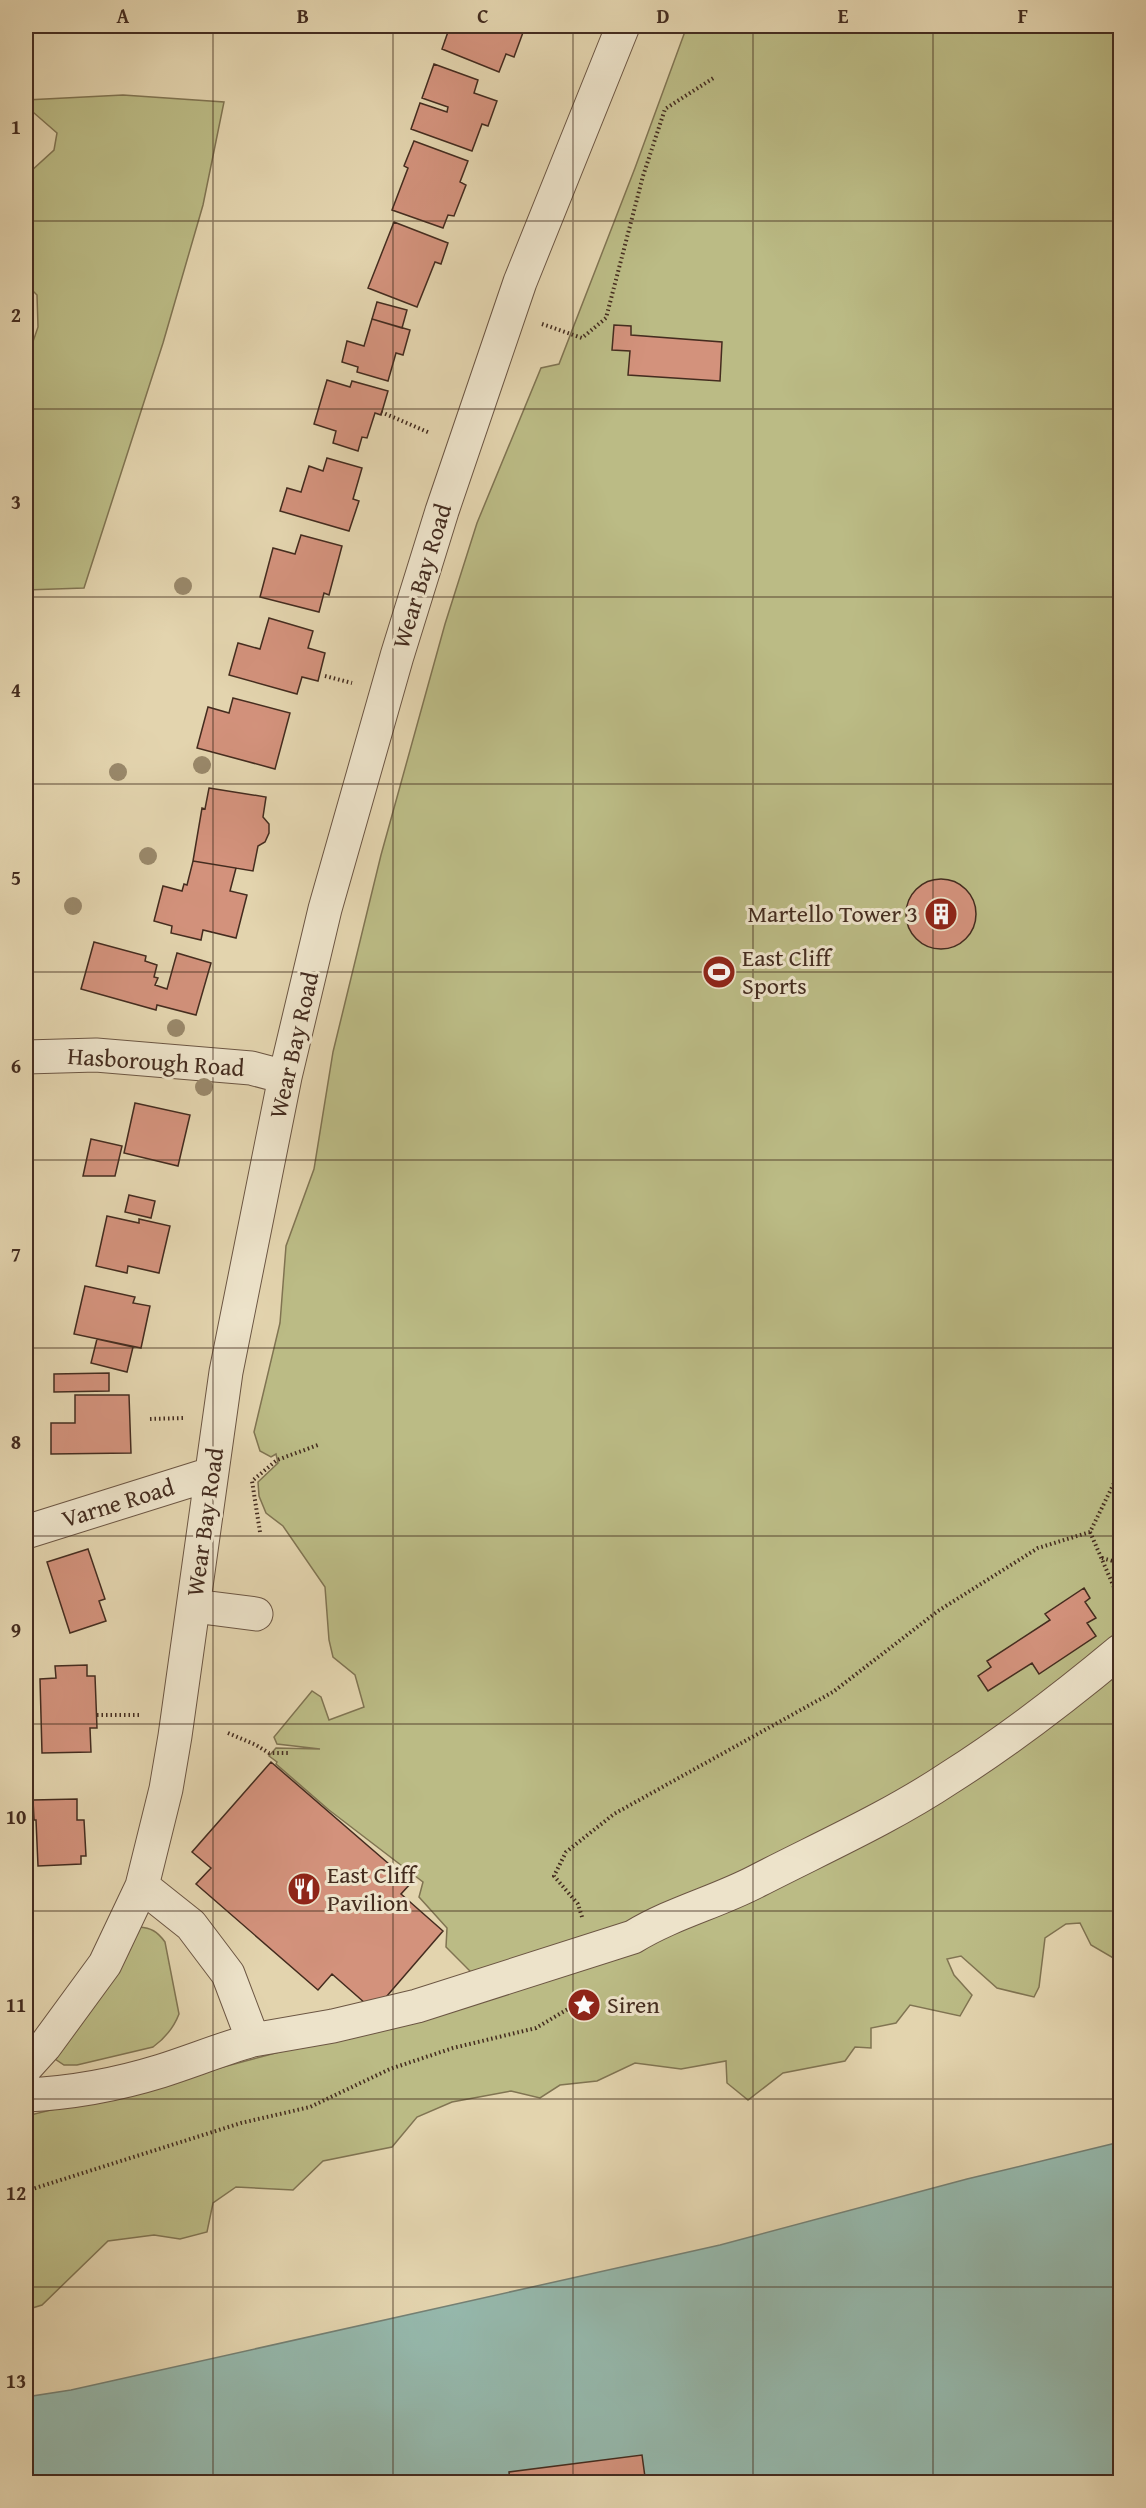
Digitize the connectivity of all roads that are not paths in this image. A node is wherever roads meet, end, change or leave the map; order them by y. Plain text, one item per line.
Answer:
1 (623, 26) edge
2 (26, 1057) edge
3 (285, 1077) junction
4 (211, 1474) junction
5 (26, 1532) edge
6 (194, 1606) junction
7 (256, 1614) dead end
8 (1120, 1651) edge
9 (142, 1886) junction
10 (253, 2040) junction
11 (26, 2067) edge
12 (26, 2095) edge

1 - 3 street, Wear Bay Road
2 - 3 street, Hasborough Road
3 - 4 street, Wear Bay Road
4 - 5 street, Varne Road
4 - 6 street, Wear Bay Road
6 - 7 street
6 - 9 street, Wear Bay Road
8 - 10 street
9 - 10 street
9 - 11 street, Wear Bay Road
10 - 12 street

